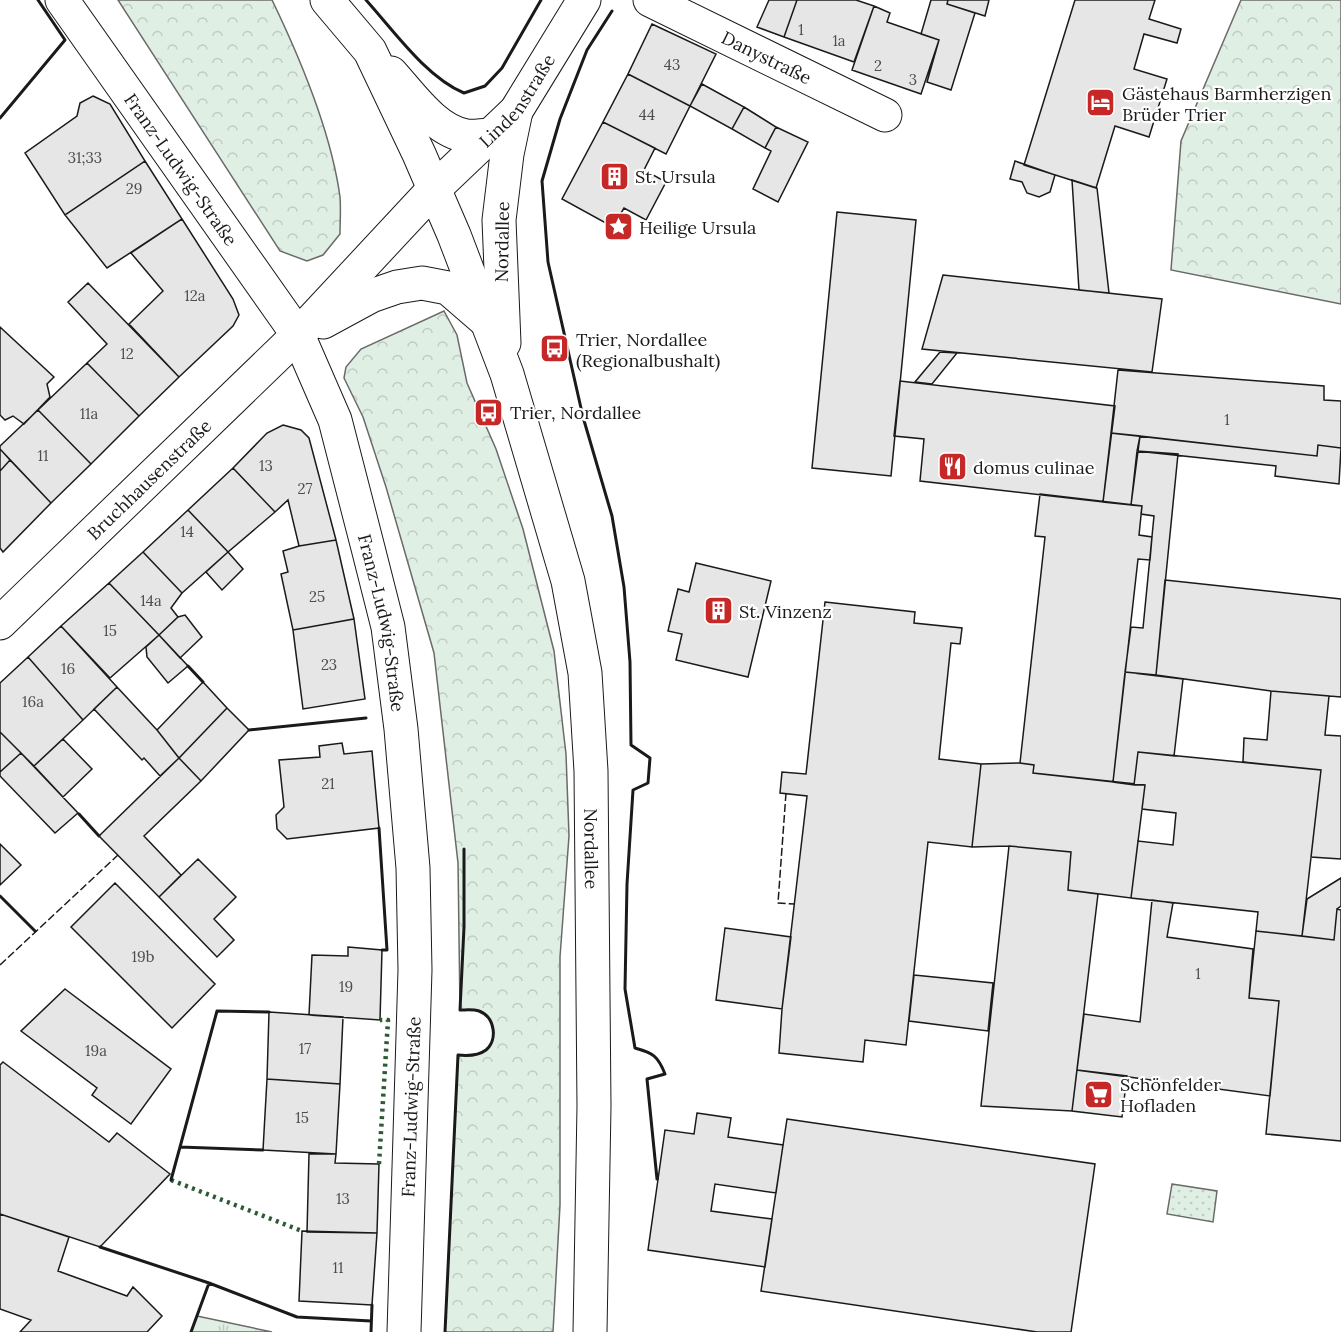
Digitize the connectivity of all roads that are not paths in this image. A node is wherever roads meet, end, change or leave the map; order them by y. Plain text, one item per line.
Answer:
1 (62, 0) edge
2 (327, 0) edge
3 (585, 0) edge
4 (650, 0) edge
5 (370, 51) junction
6 (516, 111) junction
7 (885, 115) dead end
8 (491, 135) junction
9 (434, 189) junction
10 (485, 320) junction
11 (298, 335) junction
12 (507, 374) junction
13 (0, 623) edge
14 (404, 1332) edge
15 (590, 1332) edge

1 - 11 street, Franz-Ludwig-Straße
2 - 5 street
3 - 6 street, Lindenstraße
4 - 7 street, Danystraße
5 - 8 street
5 - 9 street, Nordallee
6 - 8 street, Lindenstraße
6 - 12 street, Nordallee
8 - 9 street, Lindenstraße
9 - 10 street, Nordallee
9 - 11 street, Bruchhausenstraße
10 - 11 street, Bruchhausenstraße
10 - 12 street, Nordallee
11 - 13 street, Bruchhausenstraße
11 - 14 street, Franz-Ludwig-Straße
12 - 15 street, Nordallee

